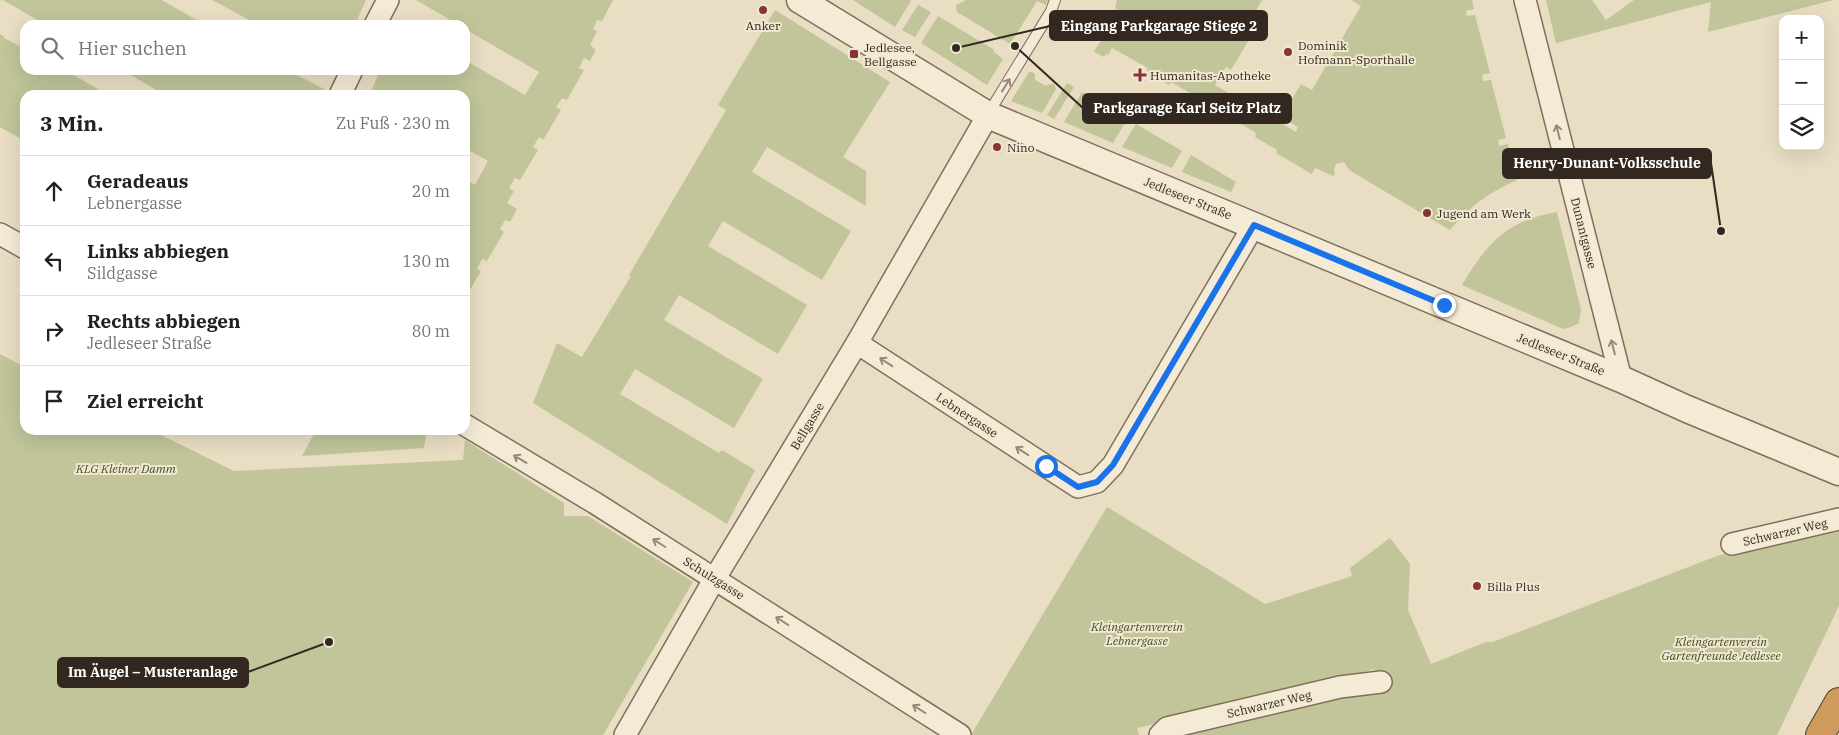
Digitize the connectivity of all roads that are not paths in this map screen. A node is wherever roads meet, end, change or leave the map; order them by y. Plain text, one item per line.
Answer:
1 (388, 0) edge
2 (1055, 0) edge
3 (1525, 0) edge
4 (804, 1) edge
5 (378, 20) edge
6 (350, 75) edge
7 (342, 90) edge
8 (988, 115) junction
9 (1254, 225) junction
10 (0, 234) edge
11 (20, 245) edge
12 (857, 344) junction
13 (1621, 379) junction
14 (470, 428) edge
15 (1839, 472) edge
16 (1839, 519) edge
17 (1732, 544) dead end
18 (715, 578) junction
19 (1381, 682) dead end
20 (1839, 702) edge
21 (625, 735) edge
22 (960, 735) edge
23 (1160, 735) edge
24 (1820, 735) edge

1 - 5 street
8 -> 2 lane
13 -> 3 street, Dunantgasse
4 - 8 street, Jedleseer Straße
6 - 7 street
8 - 9 street, Jedleseer Straße
8 - 12 street, Bellgasse
9 -> 12 street, Lebnergasse
9 - 13 street, Jedleseer Straße
10 - 11 street
12 - 18 street, Bellgasse
13 - 15 street, Jedleseer Straße
18 -> 14 street, Schulzgasse
16 - 17 street, Schwarzer Weg
18 - 21 street, Bellgasse
22 -> 18 street, Schulzgasse
19 - 23 street, Schwarzer Weg
20 - 24 highway

